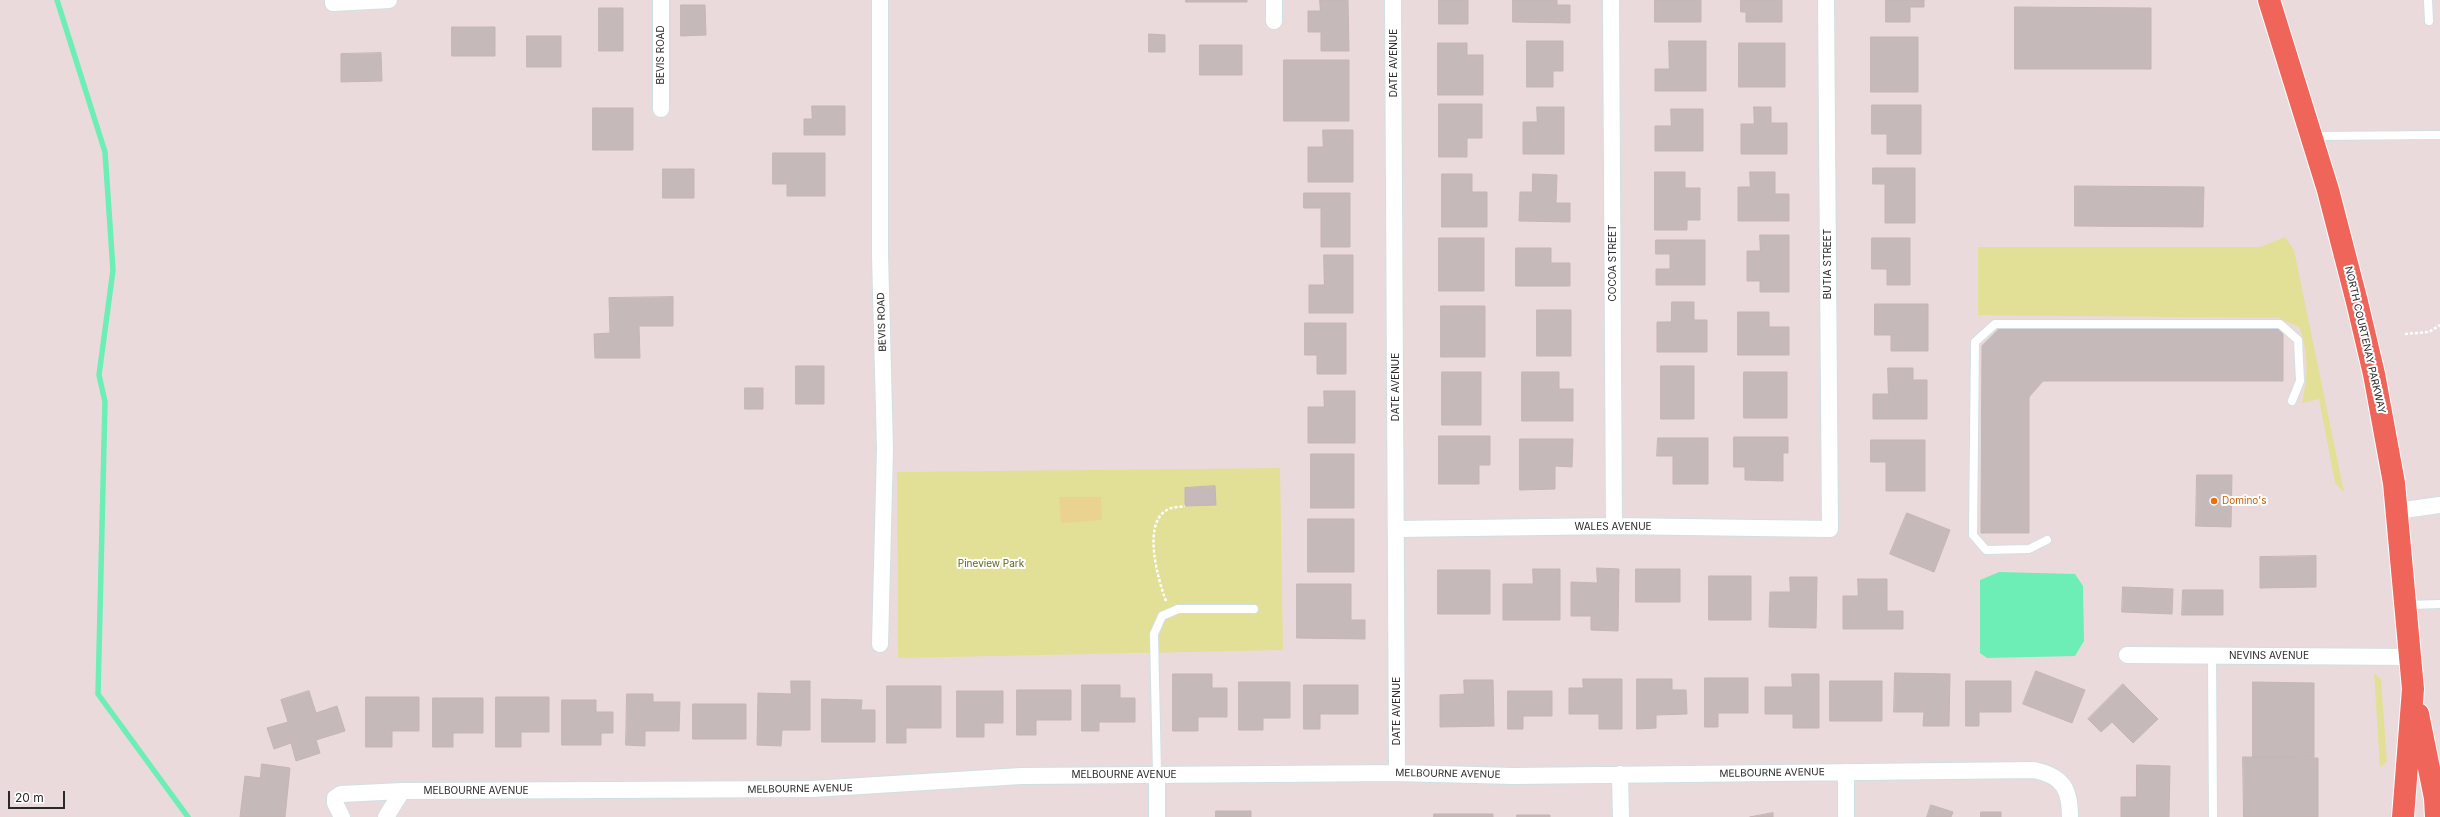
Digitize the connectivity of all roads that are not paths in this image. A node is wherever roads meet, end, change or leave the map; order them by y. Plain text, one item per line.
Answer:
1 (333, 0) edge
2 (389, 0) edge
3 (661, 0) edge
4 (880, 0) edge
5 (1274, 0) edge
6 (1393, 0) edge
7 (1611, 0) edge
8 (1826, 0) edge
9 (2269, 0) edge
10 (2428, 0) edge
11 (2429, 20) dead end
12 (1274, 21) dead end
13 (661, 109) dead end
14 (2440, 135) edge
15 (2312, 136) junction
16 (2292, 401) dead end
17 (2440, 505) edge
18 (2397, 511) junction
19 (1614, 526) junction
20 (1397, 529) junction
21 (1830, 529) joint
22 (2047, 540) dead end
23 (2440, 604) edge
24 (2406, 605) junction
25 (1254, 608) dead end
26 (880, 644) dead end
27 (2128, 655) dead end
28 (2212, 656) junction
29 (2410, 657) junction
30 (2412, 689) junction
31 (1846, 772) junction
32 (1397, 773) junction
33 (1157, 774) junction
34 (1620, 774) junction
35 (402, 791) junction
36 (1846, 815) dead end
37 (342, 817) edge
38 (386, 817) edge
39 (1157, 817) edge
40 (1621, 817) edge
41 (2070, 817) edge
42 (2213, 817) edge
43 (2403, 817) edge
44 (2436, 817) edge

1 - 2 street
3 - 13 street, BEVIS ROAD
4 - 26 street, BEVIS ROAD
5 - 12 street
6 - 20 street, DATE AVENUE
7 - 19 street, COCOA STREET
8 - 21 street, BUTIA STREET
9 - 15 main road, NORTH COURTENAY PARKWAY
10 - 11 lane
14 - 15 lane
15 - 18 main road, NORTH COURTENAY PARKWAY
16 - 22 lane
17 - 18 street
18 - 24 main road, NORTH COURTENAY PARKWAY
19 - 20 street, WALES AVENUE
19 - 21 street, WALES AVENUE
20 - 32 street, DATE AVENUE
23 - 24 lane
24 - 29 main road, NORTH COURTENAY PARKWAY
25 - 33 lane
27 - 28 street, NEVINS AVENUE
28 - 29 street, NEVINS AVENUE
28 - 42 lane
29 - 30 main road, NORTH COURTENAY PARKWAY
30 - 43 main road, NORTH COURTENAY PARKWAY
30 - 44 main road, NORTH COURTENAY PARKWAY
31 - 34 street, MELBOURNE AVENUE
31 - 36 street
31 - 41 street, MELBOURNE AVENUE
32 - 33 street, MELBOURNE AVENUE
32 - 34 street, MELBOURNE AVENUE
33 - 35 street, MELBOURNE AVENUE
33 - 39 street
34 - 40 street
35 - 37 street, MELBOURNE AVENUE
35 - 38 street

